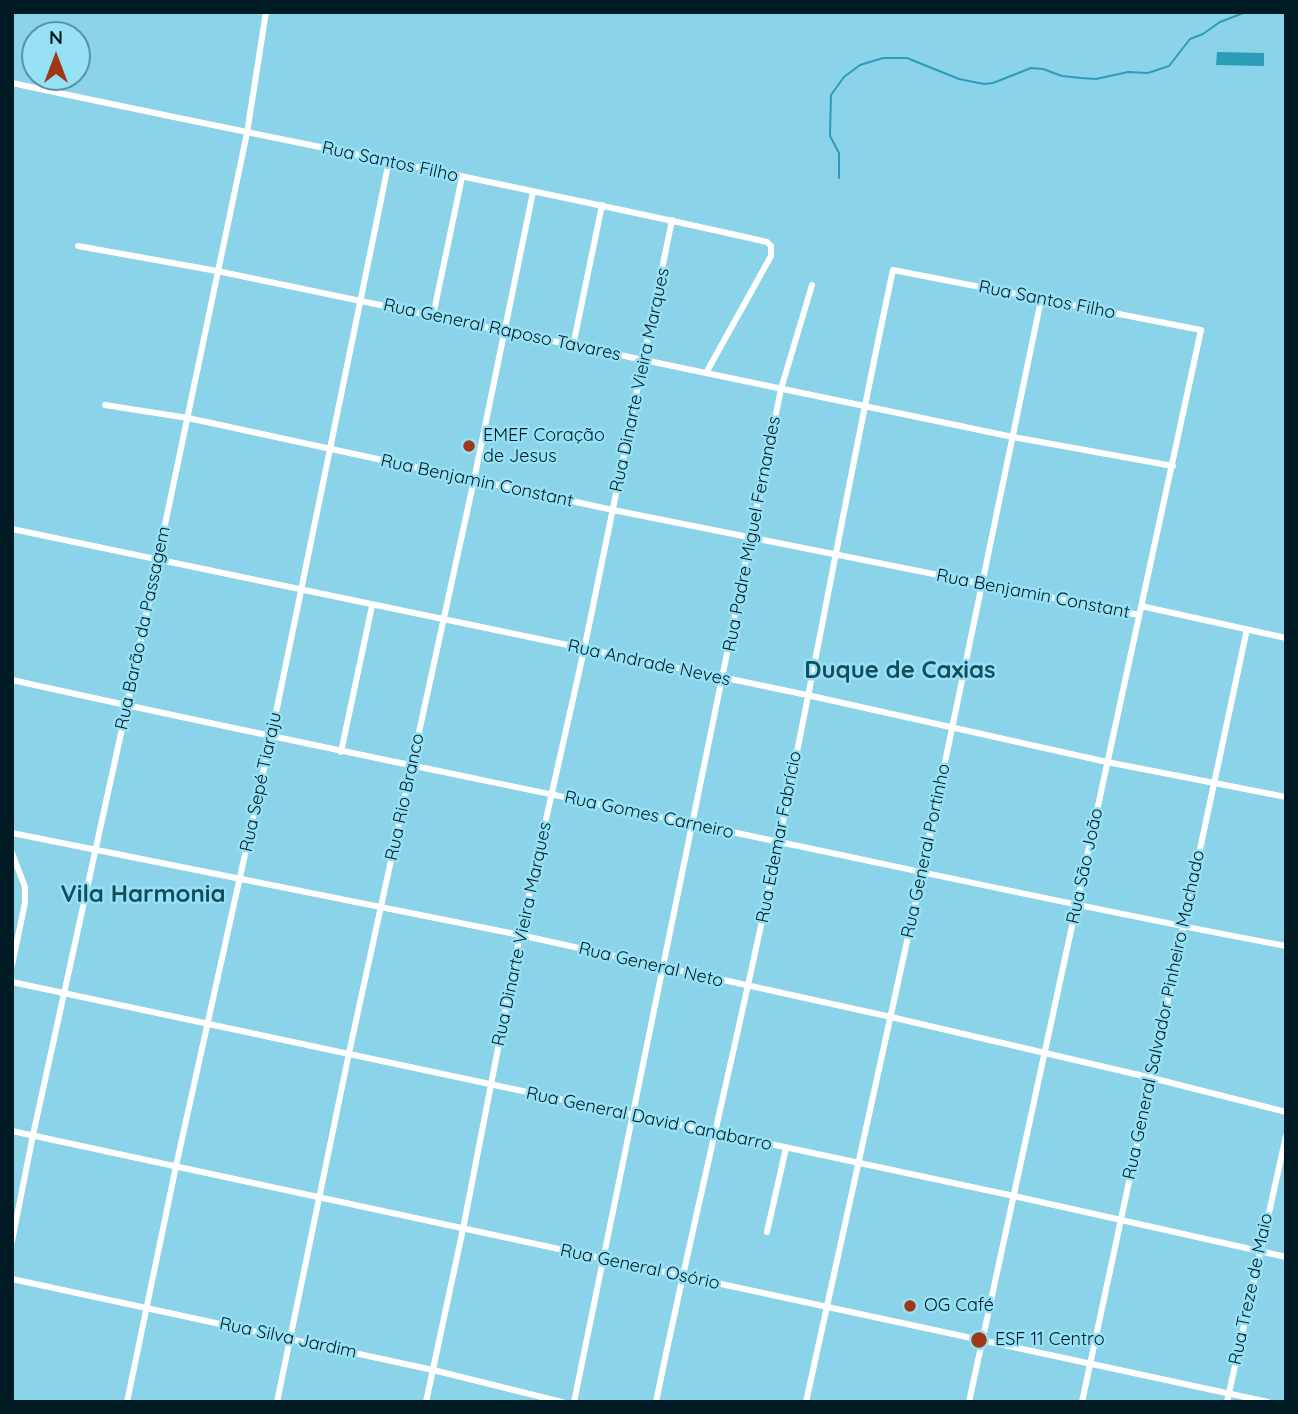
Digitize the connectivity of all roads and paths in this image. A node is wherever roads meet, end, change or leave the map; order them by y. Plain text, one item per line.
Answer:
1 (267, 12) edge
2 (12, 83) edge
3 (247, 133) junction
4 (389, 161) junction
5 (462, 177) junction
6 (533, 192) junction
7 (602, 205) junction
8 (672, 220) junction
9 (78, 246) dead end
10 (892, 270) joint
11 (217, 271) junction
12 (813, 285) dead end
13 (1041, 300) junction
14 (360, 302) junction
15 (433, 316) junction
16 (505, 330) junction
17 (1201, 330) joint
18 (573, 346) junction
19 (645, 359) junction
20 (706, 373) junction
21 (781, 389) junction
22 (105, 405) dead end
23 (863, 406) junction
24 (188, 418) junction
25 (1013, 437) junction
26 (329, 450) junction
27 (1172, 466) junction
28 (474, 480) junction
29 (613, 510) junction
30 (12, 531) edge
31 (751, 538) junction
32 (835, 555) junction
33 (158, 560) junction
34 (983, 585) junction
35 (300, 590) junction
36 (372, 606) junction
37 (1141, 606) junction
38 (1139, 615) junction
39 (444, 620) junction
40 (1247, 629) junction
41 (1286, 638) edge
42 (584, 650) junction
43 (723, 678) junction
44 (12, 680) edge
45 (807, 695) junction
46 (127, 706) junction
47 (952, 727) junction
48 (271, 737) junction
49 (341, 752) junction
50 (1107, 762) junction
51 (411, 767) junction
52 (1212, 783) junction
53 (552, 794) junction
54 (1286, 797) edge
55 (691, 824) junction
56 (12, 833) edge
57 (779, 842) junction
58 (96, 850) junction
59 (12, 853) edge
60 (922, 873) junction
61 (240, 880) junction
62 (1076, 904) junction
63 (382, 908) junction
64 (1182, 927) junction
65 (520, 935) junction
66 (1286, 946) edge
67 (12, 965) edge
68 (662, 968) junction
69 (12, 982) edge
70 (748, 986) junction
71 (64, 993) junction
72 (891, 1017) junction
73 (208, 1022) junction
74 (349, 1053) junction
75 (1045, 1054) junction
76 (1152, 1077) junction
77 (491, 1085) junction
78 (1286, 1112) edge
79 (633, 1114) junction
80 (12, 1131) edge
81 (713, 1133) junction
82 (33, 1135) junction
83 (1286, 1136) edge
84 (786, 1148) junction
85 (859, 1164) junction
86 (176, 1166) junction
87 (1014, 1196) junction
88 (319, 1198) junction
89 (1122, 1221) junction
90 (463, 1229) junction
91 (767, 1232) dead end
92 (12, 1241) edge
93 (1259, 1250) junction
94 (1286, 1257) edge
95 (603, 1259) junction
96 (682, 1277) junction
97 (12, 1279) edge
98 (147, 1307) junction
99 (826, 1308) junction
100 (289, 1339) junction
101 (983, 1339) junction
102 (1090, 1364) junction
103 (433, 1370) junction
104 (1229, 1393) junction
105 (127, 1402) edge
106 (277, 1402) edge
107 (426, 1402) edge
108 (562, 1402) edge
109 (574, 1402) edge
110 (656, 1402) edge
111 (806, 1402) edge
112 (969, 1402) edge
113 (1082, 1402) edge
114 (1227, 1402) edge
115 (1268, 1402) edge

1 - 3 street, Rua Barão da Passagem
2 - 3 street, Rua Santos Filho
3 - 4 street, Rua Santos Filho
3 - 11 street, Rua Barão da Passagem
4 - 5 street, Rua Santos Filho
4 - 14 street, Rua Sepé Tiaraju
5 - 6 street, Rua Santos Filho
5 - 15 street
6 - 7 street, Rua Santos Filho
6 - 16 street, Rua Rio Branco
7 - 8 street, Rua Santos Filho
7 - 18 street
8 - 19 street, Rua Dinarte Vieira Marques
8 - 20 street, Rua Santos Filho
9 - 11 street, Rua General Raposo Tavares
10 - 13 street, Rua Santos Filho
10 - 23 street, Rua Edemar Fabrício
11 - 14 street, Rua General Raposo Tavares
11 - 24 street, Rua Barão da Passagem
12 - 21 street, Rua Padre Miguel Fernandes
13 - 17 street, Rua Santos Filho
13 - 25 street, Rua General Portinho
14 - 15 street, Rua General Raposo Tavares
14 - 26 street, Rua Sepé Tiaraju
15 - 16 street, Rua General Raposo Tavares
16 - 18 street, Rua General Raposo Tavares
16 - 28 street, Rua Rio Branco
17 - 27 street, Rua São João
18 - 19 street, Rua General Raposo Tavares
19 - 20 street, Rua General Raposo Tavares
19 - 29 street, Rua Dinarte Vieira Marques
20 - 21 street, Rua General Raposo Tavares
21 - 23 street, Rua General Raposo Tavares
21 - 31 street, Rua Padre Miguel Fernandes
22 - 24 street, Rua Benjamin Constant
23 - 25 street, Rua General Raposo Tavares
23 - 32 street, Rua Edemar Fabrício
24 - 26 street, Rua Benjamin Constant
24 - 33 street, Rua Barão da Passagem
25 - 27 street, Rua General Raposo Tavares
25 - 34 street, Rua General Portinho
26 - 28 street, Rua Benjamin Constant
26 - 35 street, Rua Sepé Tiaraju
27 - 37 street, Rua São João
28 - 29 street, Rua Benjamin Constant
28 - 39 street, Rua Rio Branco
29 - 31 street, Rua Benjamin Constant
29 - 42 street, Rua Dinarte Vieira Marques
30 - 33 street, Rua Andrade Neves
31 - 32 street, Rua Benjamin Constant
31 - 43 street, Rua Padre Miguel Fernandes
32 - 34 street, Rua Benjamin Constant
32 - 45 street, Rua Edemar Fabrício
33 - 35 street, Rua Andrade Neves
33 - 46 street, Rua Barão da Passagem
34 - 38 street, Rua Benjamin Constant
34 - 47 street, Rua General Portinho
35 - 36 street, Rua Andrade Neves
35 - 48 street, Rua Sepé Tiaraju
36 - 39 street, Rua Andrade Neves
36 - 49 street
37 - 38 street, Rua São João
37 - 40 street, Rua Benjamin Constant
38 - 50 street, Rua São João
39 - 42 street, Rua Andrade Neves
39 - 51 street, Rua Rio Branco
40 - 41 street, Rua Benjamin Constant
40 - 52 street, Rua General Salvador Pinheiro Machado
42 - 43 street, Rua Andrade Neves
42 - 53 street, Rua Dinarte Vieira Marques
43 - 45 street, Rua Andrade Neves
43 - 55 street, Rua Padre Miguel Fernandes
44 - 46 street, Rua Gomes Carneiro
45 - 47 street, Rua Andrade Neves
45 - 57 street, Rua Edemar Fabrício
46 - 48 street, Rua Gomes Carneiro
46 - 58 street, Rua Barão da Passagem
47 - 50 street, Rua Andrade Neves
47 - 60 street, Rua General Portinho
48 - 49 street, Rua Gomes Carneiro
48 - 61 street, Rua Sepé Tiaraju
49 - 51 street, Rua Gomes Carneiro
50 - 52 street, Rua Andrade Neves
50 - 62 street, Rua São João
51 - 53 street, Rua Gomes Carneiro
51 - 63 street, Rua Rio Branco
52 - 54 street, Rua Andrade Neves
52 - 64 street, Rua General Salvador Pinheiro Machado
53 - 55 street, Rua Gomes Carneiro
53 - 65 street, Rua Dinarte Vieira Marques
55 - 57 street, Rua Gomes Carneiro
55 - 68 street, Rua Padre Miguel Fernandes
56 - 58 street, Rua General Neto
57 - 60 street, Rua Gomes Carneiro
57 - 70 street, Rua Edemar Fabrício
58 - 61 street, Rua General Neto
58 - 71 street, Rua Barão da Passagem
59 - 67 street
60 - 62 street, Rua Gomes Carneiro
60 - 72 street, Rua General Portinho
61 - 63 street, Rua General Neto
61 - 73 street, Rua Sepé Tiaraju
62 - 64 street, Rua Gomes Carneiro
62 - 75 street, Rua São João
63 - 65 street, Rua General Neto
63 - 74 street, Rua Rio Branco
64 - 66 street, Rua Gomes Carneiro
64 - 76 street, Rua General Salvador Pinheiro Machado
65 - 68 street, Rua General Neto
65 - 77 street, Rua Dinarte Vieira Marques
68 - 70 street, Rua General Neto
68 - 79 street, Rua Padre Miguel Fernandes
69 - 71 street, Rua General David Canabarro
70 - 72 street, Rua General Neto
70 - 81 street, Rua Edemar Fabrício
71 - 73 street, Rua General David Canabarro
71 - 82 street, Rua Barão da Passagem
72 - 75 street, Rua General Neto
72 - 85 street, Rua General Portinho
73 - 74 street, Rua General David Canabarro
73 - 86 street, Rua Sepé Tiaraju
74 - 77 street, Rua General David Canabarro
74 - 88 street, Rua Rio Branco
75 - 76 street, Rua General Neto
75 - 87 street, Rua São João
76 - 78 street, Rua General Neto
76 - 89 street, Rua General Salvador Pinheiro Machado
77 - 79 street, Rua General David Canabarro
77 - 90 street, Rua Dinarte Vieira Marques
79 - 81 street, Rua General David Canabarro
79 - 95 street, Rua Padre Miguel Fernandes
80 - 82 street, Rua General Osório
81 - 84 street, Rua General David Canabarro
81 - 96 street, Rua Edemar Fabrício
82 - 86 street, Rua General Osório
82 - 92 street, Rua Barão da Passagem
83 - 93 street, Rua Treze de Maio
84 - 85 street, Rua General David Canabarro
84 - 91 street
85 - 87 street, Rua General David Canabarro
85 - 99 street, Rua General Portinho
86 - 88 street, Rua General Osório
86 - 98 street, Rua Sepé Tiaraju
87 - 89 street, Rua General David Canabarro
87 - 101 street, Rua São João
88 - 90 street, Rua General Osório
88 - 100 street, Rua Rio Branco
89 - 93 street, Rua General David Canabarro
89 - 102 street, Rua General Salvador Pinheiro Machado
90 - 95 street, Rua General Osório
90 - 103 street, Rua Dinarte Vieira Marques
93 - 94 street, Rua General David Canabarro
93 - 104 street, Rua Treze de Maio
95 - 96 street, Rua General Osório
95 - 109 street, Rua Padre Miguel Fernandes
96 - 99 street, Rua General Osório
96 - 110 street, Rua Edemar Fabrício
97 - 98 street, Rua Silva Jardim
98 - 100 street, Rua Silva Jardim
98 - 105 street, Rua Sepé Tiaraju
99 - 101 street, Rua General Osório
99 - 111 street, Rua General Portinho
100 - 103 street, Rua Silva Jardim
100 - 106 street, Rua Rio Branco
101 - 102 street, Rua General Osório
101 - 112 street, Rua São João
102 - 104 street, Rua General Osório
102 - 113 street, Rua General Salvador Pinheiro Machado
103 - 107 street, Rua Dinarte Vieira Marques
103 - 108 street, Rua Silva Jardim
104 - 114 street, Rua Treze de Maio
104 - 115 street, Rua General Osório

